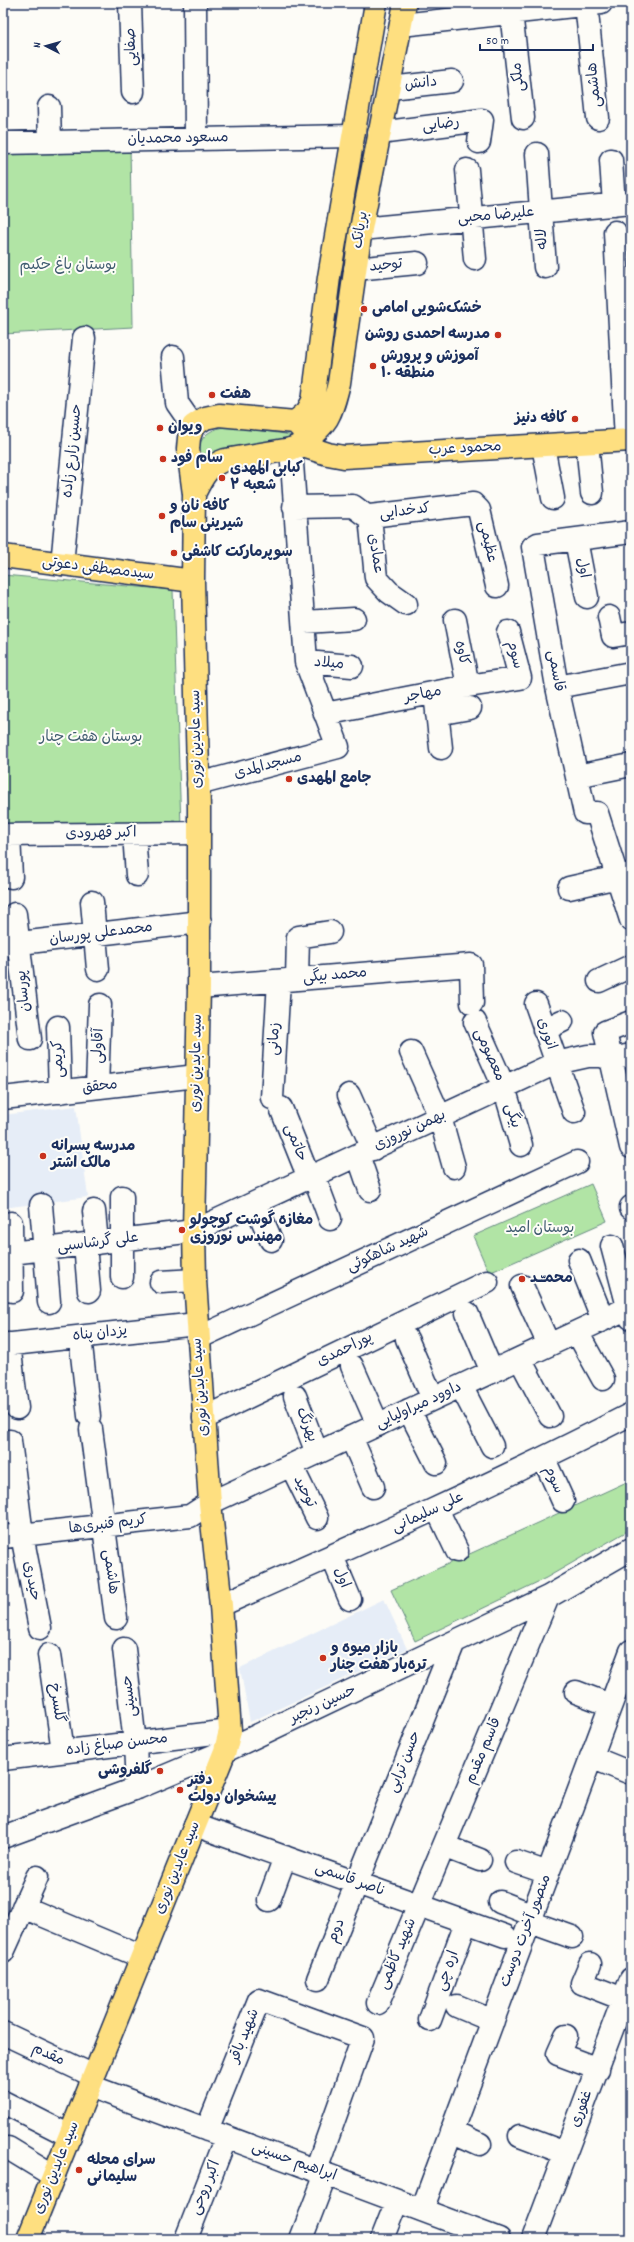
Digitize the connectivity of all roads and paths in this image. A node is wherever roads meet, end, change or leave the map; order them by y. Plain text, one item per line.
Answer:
1 (130, 3) edge
2 (195, 3) edge
3 (405, 3) edge
4 (591, 4) edge
5 (511, 8) edge
6 (375, 12) edge
7 (401, 25) junction
8 (452, 81) dead end
9 (390, 88) junction
10 (133, 92) dead end
11 (49, 107) dead end
12 (523, 118) dead end
13 (598, 118) dead end
14 (379, 133) junction
15 (353, 136) junction
16 (196, 139) junction
17 (50, 142) junction
18 (479, 142) dead end
19 (3, 143) edge
20 (537, 154) dead end
21 (611, 160) dead end
22 (468, 170) dead end
23 (622, 204) edge
24 (541, 212) junction
25 (472, 218) junction
26 (361, 229) junction
27 (615, 232) dead end
28 (475, 259) dead end
29 (417, 263) dead end
30 (545, 267) dead end
31 (355, 269) junction
32 (84, 338) dead end
33 (173, 357) dead end
34 (295, 422) junction
35 (193, 426) junction
36 (628, 440) edge
37 (587, 443) junction
38 (542, 446) junction
39 (296, 447) junction
40 (592, 493) dead end
41 (194, 494) junction
42 (553, 498) dead end
43 (469, 504) joint
44 (294, 507) junction
45 (370, 516) junction
46 (631, 532) edge
47 (576, 540) junction
48 (3, 556) edge
49 (62, 564) junction
50 (193, 581) junction
51 (497, 586) dead end
52 (587, 597) dead end
53 (406, 604) dead end
54 (608, 617) dead end
55 (354, 619) dead end
56 (455, 620) dead end
57 (304, 622) junction
58 (508, 632) dead end
59 (631, 633) edge
60 (306, 662) junction
61 (352, 666) dead end
62 (630, 677) edge
63 (520, 678) joint
64 (468, 686) junction
65 (557, 687) junction
66 (435, 693) junction
67 (470, 708) dead end
68 (325, 714) junction
69 (437, 714) junction
70 (441, 748) dead end
71 (631, 765) edge
72 (577, 776) junction
73 (198, 784) junction
74 (199, 833) junction
75 (134, 834) junction
76 (6, 835) edge
77 (137, 875) dead end
78 (624, 876) edge
79 (11, 877) dead end
80 (569, 888) dead end
81 (92, 902) dead end
82 (15, 914) dead end
83 (631, 920) edge
84 (200, 922) junction
85 (330, 932) dead end
86 (94, 934) junction
87 (11, 944) edge
88 (631, 966) edge
89 (98, 969) dead end
90 (288, 980) junction
91 (599, 981) dead end
92 (199, 987) junction
93 (100, 1004) dead end
94 (536, 1004) dead end
95 (473, 1013) joint
96 (631, 1022) edge
97 (58, 1027) dead end
98 (30, 1039) dead end
99 (411, 1052) dead end
100 (621, 1057) edge
101 (556, 1063) junction
102 (197, 1076) junction
103 (97, 1087) junction
104 (504, 1088) junction
105 (60, 1092) junction
106 (349, 1095) dead end
107 (3, 1098) edge
108 (277, 1103) joint
109 (574, 1112) dead end
110 (440, 1117) junction
111 (521, 1145) dead end
112 (631, 1147) edge
113 (365, 1152) junction
114 (577, 1162) dead end
115 (454, 1166) dead end
116 (311, 1177) junction
117 (370, 1190) dead end
118 (122, 1197) dead end
119 (256, 1203) junction
120 (41, 1205) dead end
121 (94, 1211) dead end
122 (330, 1219) dead end
123 (11, 1223) dead end
124 (194, 1231) junction
125 (122, 1240) junction
126 (270, 1240) dead end
127 (91, 1244) junction
128 (612, 1246) dead end
129 (43, 1249) junction
130 (7, 1254) edge
131 (579, 1260) dead end
132 (122, 1277) dead end
133 (195, 1280) junction
134 (161, 1282) dead end
135 (487, 1282) dead end
136 (522, 1286) dead end
137 (12, 1291) dead end
138 (89, 1291) dead end
139 (49, 1302) dead end
140 (467, 1313) dead end
141 (630, 1314) edge
142 (603, 1320) junction
143 (197, 1331) junction
144 (576, 1332) junction
145 (80, 1336) junction
146 (407, 1340) dead end
147 (6, 1344) edge
148 (549, 1345) junction
149 (520, 1358) junction
150 (352, 1366) dead end
151 (492, 1372) junction
152 (603, 1379) dead end
153 (461, 1386) junction
154 (295, 1396) dead end
155 (433, 1399) junction
156 (17, 1408) dead end
157 (409, 1410) junction
158 (631, 1414) edge
159 (550, 1416) dead end
160 (204, 1418) junction
161 (378, 1425) junction
162 (351, 1437) junction
163 (10, 1441) dead end
164 (492, 1446) dead end
165 (317, 1453) junction
166 (544, 1459) junction
167 (436, 1463) dead end
168 (291, 1465) junction
169 (373, 1487) dead end
170 (563, 1501) dead end
171 (210, 1503) junction
172 (437, 1509) junction
173 (317, 1518) dead end
174 (104, 1526) junction
175 (12, 1536) edge
176 (631, 1548) edge
177 (457, 1550) dead end
178 (332, 1556) junction
179 (548, 1596) junction
180 (350, 1599) dead end
181 (221, 1605) junction
182 (116, 1618) dead end
183 (40, 1628) dead end
184 (454, 1642) junction
185 (124, 1649) dead end
186 (631, 1651) edge
187 (49, 1655) dead end
188 (576, 1692) dead end
189 (610, 1705) junction
190 (228, 1741) junction
191 (135, 1743) junction
192 (63, 1751) junction
193 (591, 1757) junction
194 (3, 1759) edge
195 (628, 1772) dead end
196 (137, 1788) junction
197 (196, 1825) junction
198 (3, 1837) edge
199 (444, 1846) junction
200 (285, 1857) junction
201 (480, 1860) dead end
202 (516, 1862) dead end
203 (548, 1874) junction
204 (37, 1877) dead end
205 (356, 1882) junction
206 (269, 1900) dead end
207 (500, 1902) dead end
208 (419, 1905) junction
209 (23, 1908) junction
210 (532, 1918) junction
211 (466, 1922) junction
212 (505, 1936) dead end
213 (572, 1937) dead end
214 (3, 1952) edge
215 (142, 1957) junction
216 (590, 1964) dead end
217 (318, 1980) dead end
218 (627, 1989) edge
219 (378, 2003) dead end
220 (457, 2006) dead end
221 (430, 2020) dead end
222 (493, 2021) junction
223 (3, 2033) edge
224 (566, 2036) dead end
225 (598, 2068) junction
226 (92, 2081) junction
227 (3, 2102) edge
228 (451, 2131) junction
229 (217, 2134) junction
230 (70, 2136) junction
231 (520, 2136) dead end
232 (480, 2145) dead end
233 (8, 2148) dead end
234 (565, 2153) junction
235 (321, 2172) junction
236 (54, 2176) junction
237 (397, 2201) junction
238 (422, 2210) junction
239 (458, 2232) edge
240 (28, 2239) edge
241 (186, 2239) edge
242 (301, 2239) edge
243 (382, 2239) edge
244 (499, 2239) edge
245 (533, 2239) edge

1 - 10 street, صفایی
2 - 16 street
3 - 7 main road, بریانک
4 - 5 street
4 - 13 street, هاشمی
5 - 7 street
5 - 12 street, ملکی
6 - 7 main road
6 - 15 main road, بریانک
7 - 9 main road, بریانک
8 - 9 street, دانش
9 - 14 main road, بریانک
11 - 17 street
14 - 18 street, رضایی
14 - 26 main road, بریانک
15 - 16 street, مسعود محمدیان
15 - 34 main road, بریانک
16 - 17 street, مسعود محمدیان
17 - 19 street, مسعود محمدیان
20 - 24 street, لاله
21 - 23 street
22 - 25 street
23 - 24 street, علیرضا محبی
24 - 25 street, علیرضا محبی
24 - 30 street, لاله
25 - 26 street, علیرضا محبی
25 - 28 street
26 - 31 main road, بریانک
27 - 36 street
29 - 31 street, توحید
31 - 39 main road, بریانک
32 - 49 street, حسین زارع زاده
33 - 35 street
34 - 35 main road
34 - 39 main road
35 - 41 main road, سید عابدین نوری
36 - 37 main road, محمود عرب
37 - 38 main road, محمود عرب
37 - 40 street
38 - 39 main road, محمود عرب
38 - 42 street
39 - 41 main road
39 - 44 street
41 - 50 main road, سید عابدین نوری
43 - 45 street, کدخدایی
43 - 51 street, عظیمی
44 - 45 street, کدخدایی
44 - 57 street
45 - 53 street, عمادی
46 - 47 street, قاسمی
47 - 52 street, اول
47 - 65 street, قاسمی
48 - 49 main road, سیدمصطفی دعوتی
49 - 50 main road, سیدمصطفی دعوتی
50 - 73 main road, سید عابدین نوری
54 - 59 street
55 - 57 street
56 - 64 street, کاوه
57 - 60 street
58 - 63 street, سوم
60 - 61 street, میلاد
60 - 68 street
62 - 65 street
63 - 64 street, مهاجر
64 - 66 street, مهاجر
65 - 72 street, قاسمی
66 - 68 street, مهاجر
66 - 69 street
67 - 69 street
68 - 73 street, مسجدالمدی
69 - 70 street
71 - 72 street
72 - 78 street, قاسمی
73 - 74 main road, سید عابدین نوری
74 - 75 street, اکبر قهرودی
74 - 84 main road, سید عابدین نوری
75 - 76 street, اکبر قهرودی
75 - 77 street
76 - 79 street
78 - 80 street
78 - 83 street
81 - 86 street
82 - 87 street, پورسان
84 - 86 street, محمدعلی پورسان
84 - 92 main road, سید عابدین نوری
85 - 90 street, زمانی
86 - 87 street, محمدعلی پورسان
86 - 89 street
87 - 98 street, پورسان
88 - 91 street
90 - 92 street, محمد بیگی
90 - 95 street, محمد بیگی
90 - 108 street, زمانی
92 - 102 main road, سید عابدین نوری
93 - 103 street, آقاولی
94 - 101 street, انوری
95 - 104 street, معصومی
96 - 100 street
97 - 105 street, کریمی
99 - 110 street
100 - 101 street, بهمن نوروزی
100 - 112 street
101 - 104 street, بهمن نوروزی
101 - 109 street, انوری
102 - 103 street, محقق
102 - 124 main road, سید عابدین نوری
103 - 105 street, محقق
104 - 110 street, بهمن نوروزی
104 - 111 street, بیگی
105 - 107 street, محقق
106 - 113 street
108 - 116 street, حاتمی
110 - 113 street, بهمن نوروزی
110 - 115 street
113 - 116 street, بهمن نوروزی
113 - 117 street
114 - 143 street, شهید شاهکوئی
116 - 119 street, بهمن نوروزی
116 - 122 street, حاتمی
118 - 125 street
119 - 124 street, بهمن نوروزی
119 - 126 street
120 - 129 street
121 - 127 street
123 - 130 street
124 - 125 street, علی گرشاسبی
124 - 133 main road, سید عابدین نوری
125 - 127 street, علی گرشاسبی
125 - 132 street
127 - 129 street, علی گرشاسبی
127 - 138 street
128 - 141 street
129 - 130 street, علی گرشاسبی
129 - 139 street
130 - 137 street
131 - 142 street
133 - 134 street
133 - 143 main road, سید عابدین نوری
135 - 160 street, پوراحمدی
136 - 148 street
140 - 151 street
141 - 142 street, داوود میراولیایی
142 - 144 street, داوود میراولیایی
143 - 145 street, یزدان پناه
143 - 160 main road, سید عابدین نوری
144 - 148 street, داوود میراولیایی
144 - 152 street
145 - 147 street, یزدان پناه
145 - 174 street, هاشمی
146 - 155 street
147 - 156 street
148 - 149 street, داوود میراولیایی
149 - 151 street, داوود میراولیایی
149 - 159 street
150 - 161 street
151 - 153 street, داوود میراولیایی
153 - 155 street, داوود میراولیایی
153 - 164 street
154 - 165 street, بهرنگ
155 - 157 street, داوود میراولیایی
157 - 161 street, داوود میراولیایی
157 - 167 street
158 - 166 street, علی سلیمانی
160 - 171 main road, سید عابدین نوری
161 - 162 street, داوود میراولیایی
162 - 165 street, داوود میراولیایی
162 - 169 street
163 - 175 street, حیدری
165 - 168 street, داوود میراولیایی
166 - 170 street, سوم
166 - 172 street, علی سلیمانی
168 - 171 street, داوود میراولیایی
168 - 173 street, توحید
171 - 174 street, کریم قنبری‌ها
171 - 181 main road, سید عابدین نوری
172 - 177 street
172 - 178 street, علی سلیمانی
174 - 175 street, کریم قنبری‌ها
174 - 182 street, هاشمی
175 - 183 street, حیدری
176 - 179 street, حسین رنجبر
178 - 180 street, اول
178 - 181 street, علی سلیمانی
179 - 184 street, حسین رنجبر
179 - 199 street, قاسم مقدم
181 - 190 main road, سید عابدین نوری
184 - 190 street, حسین رنجبر
184 - 205 street, حسن ترابی
185 - 191 street, حسینی
186 - 189 street, منصور آخرت دوست
187 - 192 street, گلسرخ
188 - 189 street
189 - 193 street, منصور آخرت دوست
190 - 191 street, محسن صباغ زاده
190 - 196 street, حسین رنجبر
190 - 197 main road, سید عابدین نوری
191 - 192 street, محسن صباغ زاده
191 - 196 street
192 - 194 street, محسن صباغ زاده
193 - 195 street
193 - 203 street, منصور آخرت دوست
196 - 198 street, حسین رنجبر
197 - 200 street, ناصر قاسمی
197 - 215 main road, سید عابدین نوری
199 - 201 street
199 - 208 street, قاسم مقدم
200 - 205 street, ناصر قاسمی
200 - 206 street
202 - 203 street
203 - 210 street, منصور آخرت دوست
204 - 209 street
205 - 208 street, ناصر قاسمی
205 - 217 street, دوم
207 - 210 street
208 - 211 street, ناصر قاسمی
208 - 219 street, شهید کاظمی
209 - 214 street
209 - 215 street
210 - 213 street
210 - 222 street, منصور آخرت دوست
211 - 212 street, ناصر قاسمی
211 - 221 street, اره چی
215 - 226 main road, سید عابدین نوری
216 - 218 street
218 - 225 street, غفوری
220 - 222 street
222 - 228 street, منصور آخرت دوست
223 - 226 street, مقدم
224 - 225 street
225 - 234 street, غفوری
226 - 229 street, ابراهیم حسینی
226 - 230 main road, سید عابدین نوری
227 - 230 street
228 - 232 street
228 - 238 street, منصور آخرت دوست
229 - 235 street, ابراهیم حسینی
229 - 235 street, شهید باقر
229 - 241 street, اکبر روحی
230 - 236 main road, سید عابدین نوری
231 - 234 street
233 - 236 street
234 - 245 street, غفوری
235 - 237 street, ابراهیم حسینی
235 - 242 street
236 - 240 main road, سید عابدین نوری
237 - 238 street, ابراهیم حسینی
237 - 243 street
238 - 239 street, ابراهیم حسینی
239 - 244 street, ابراهیم حسینی

